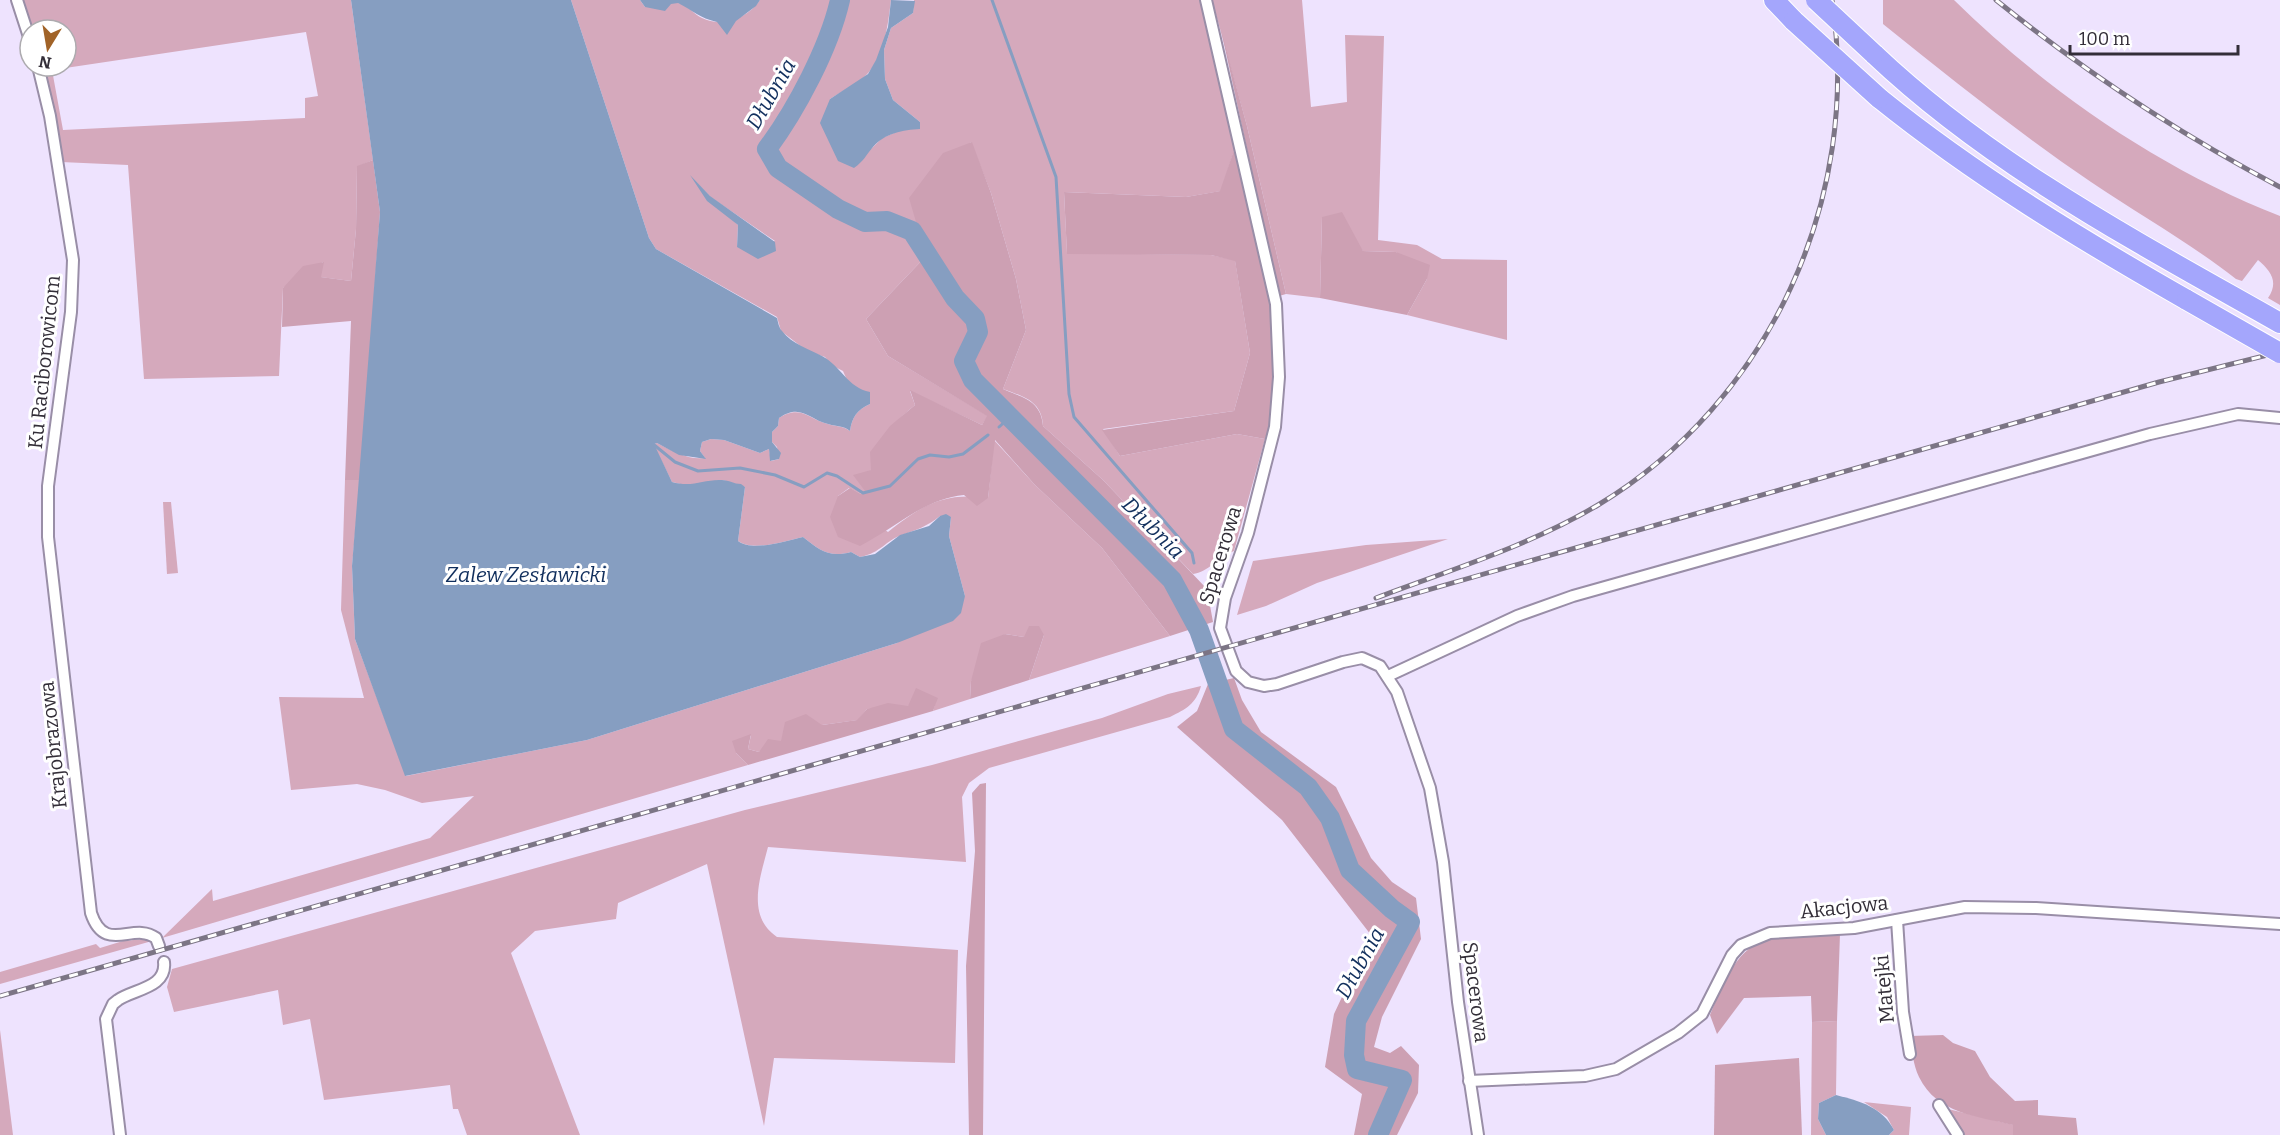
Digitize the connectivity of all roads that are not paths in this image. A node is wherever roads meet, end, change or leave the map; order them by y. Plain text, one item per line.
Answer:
1 (18, 0) edge
2 (1206, 0) edge
3 (1774, 0) edge
4 (1816, 0) edge
5 (23, 18) edge
6 (41, 78) edge
7 (2280, 323) edge
8 (2280, 353) edge
9 (2280, 418) edge
10 (48, 486) joint
11 (1388, 676) junction
12 (1897, 920) junction
13 (2280, 924) edge
14 (159, 946) dead end
15 (164, 962) dead end
16 (1910, 1054) dead end
17 (1469, 1081) junction
18 (1939, 1105) dead end
19 (120, 1135) edge
20 (1478, 1135) edge
21 (1958, 1135) edge

1 - 5 street
2 - 11 street, Spacerowa
3 - 8 highway, bridge
4 - 7 highway, bridge
6 - 10 street, Ku Raciborowicom
9 - 11 street
10 - 14 street, Krajobrazowa
11 - 17 street, Spacerowa
12 - 13 street, Akacjowa
12 - 16 street, Matejki
12 - 17 street, Akacjowa
15 - 19 street
17 - 20 street, Spacerowa
18 - 21 street

